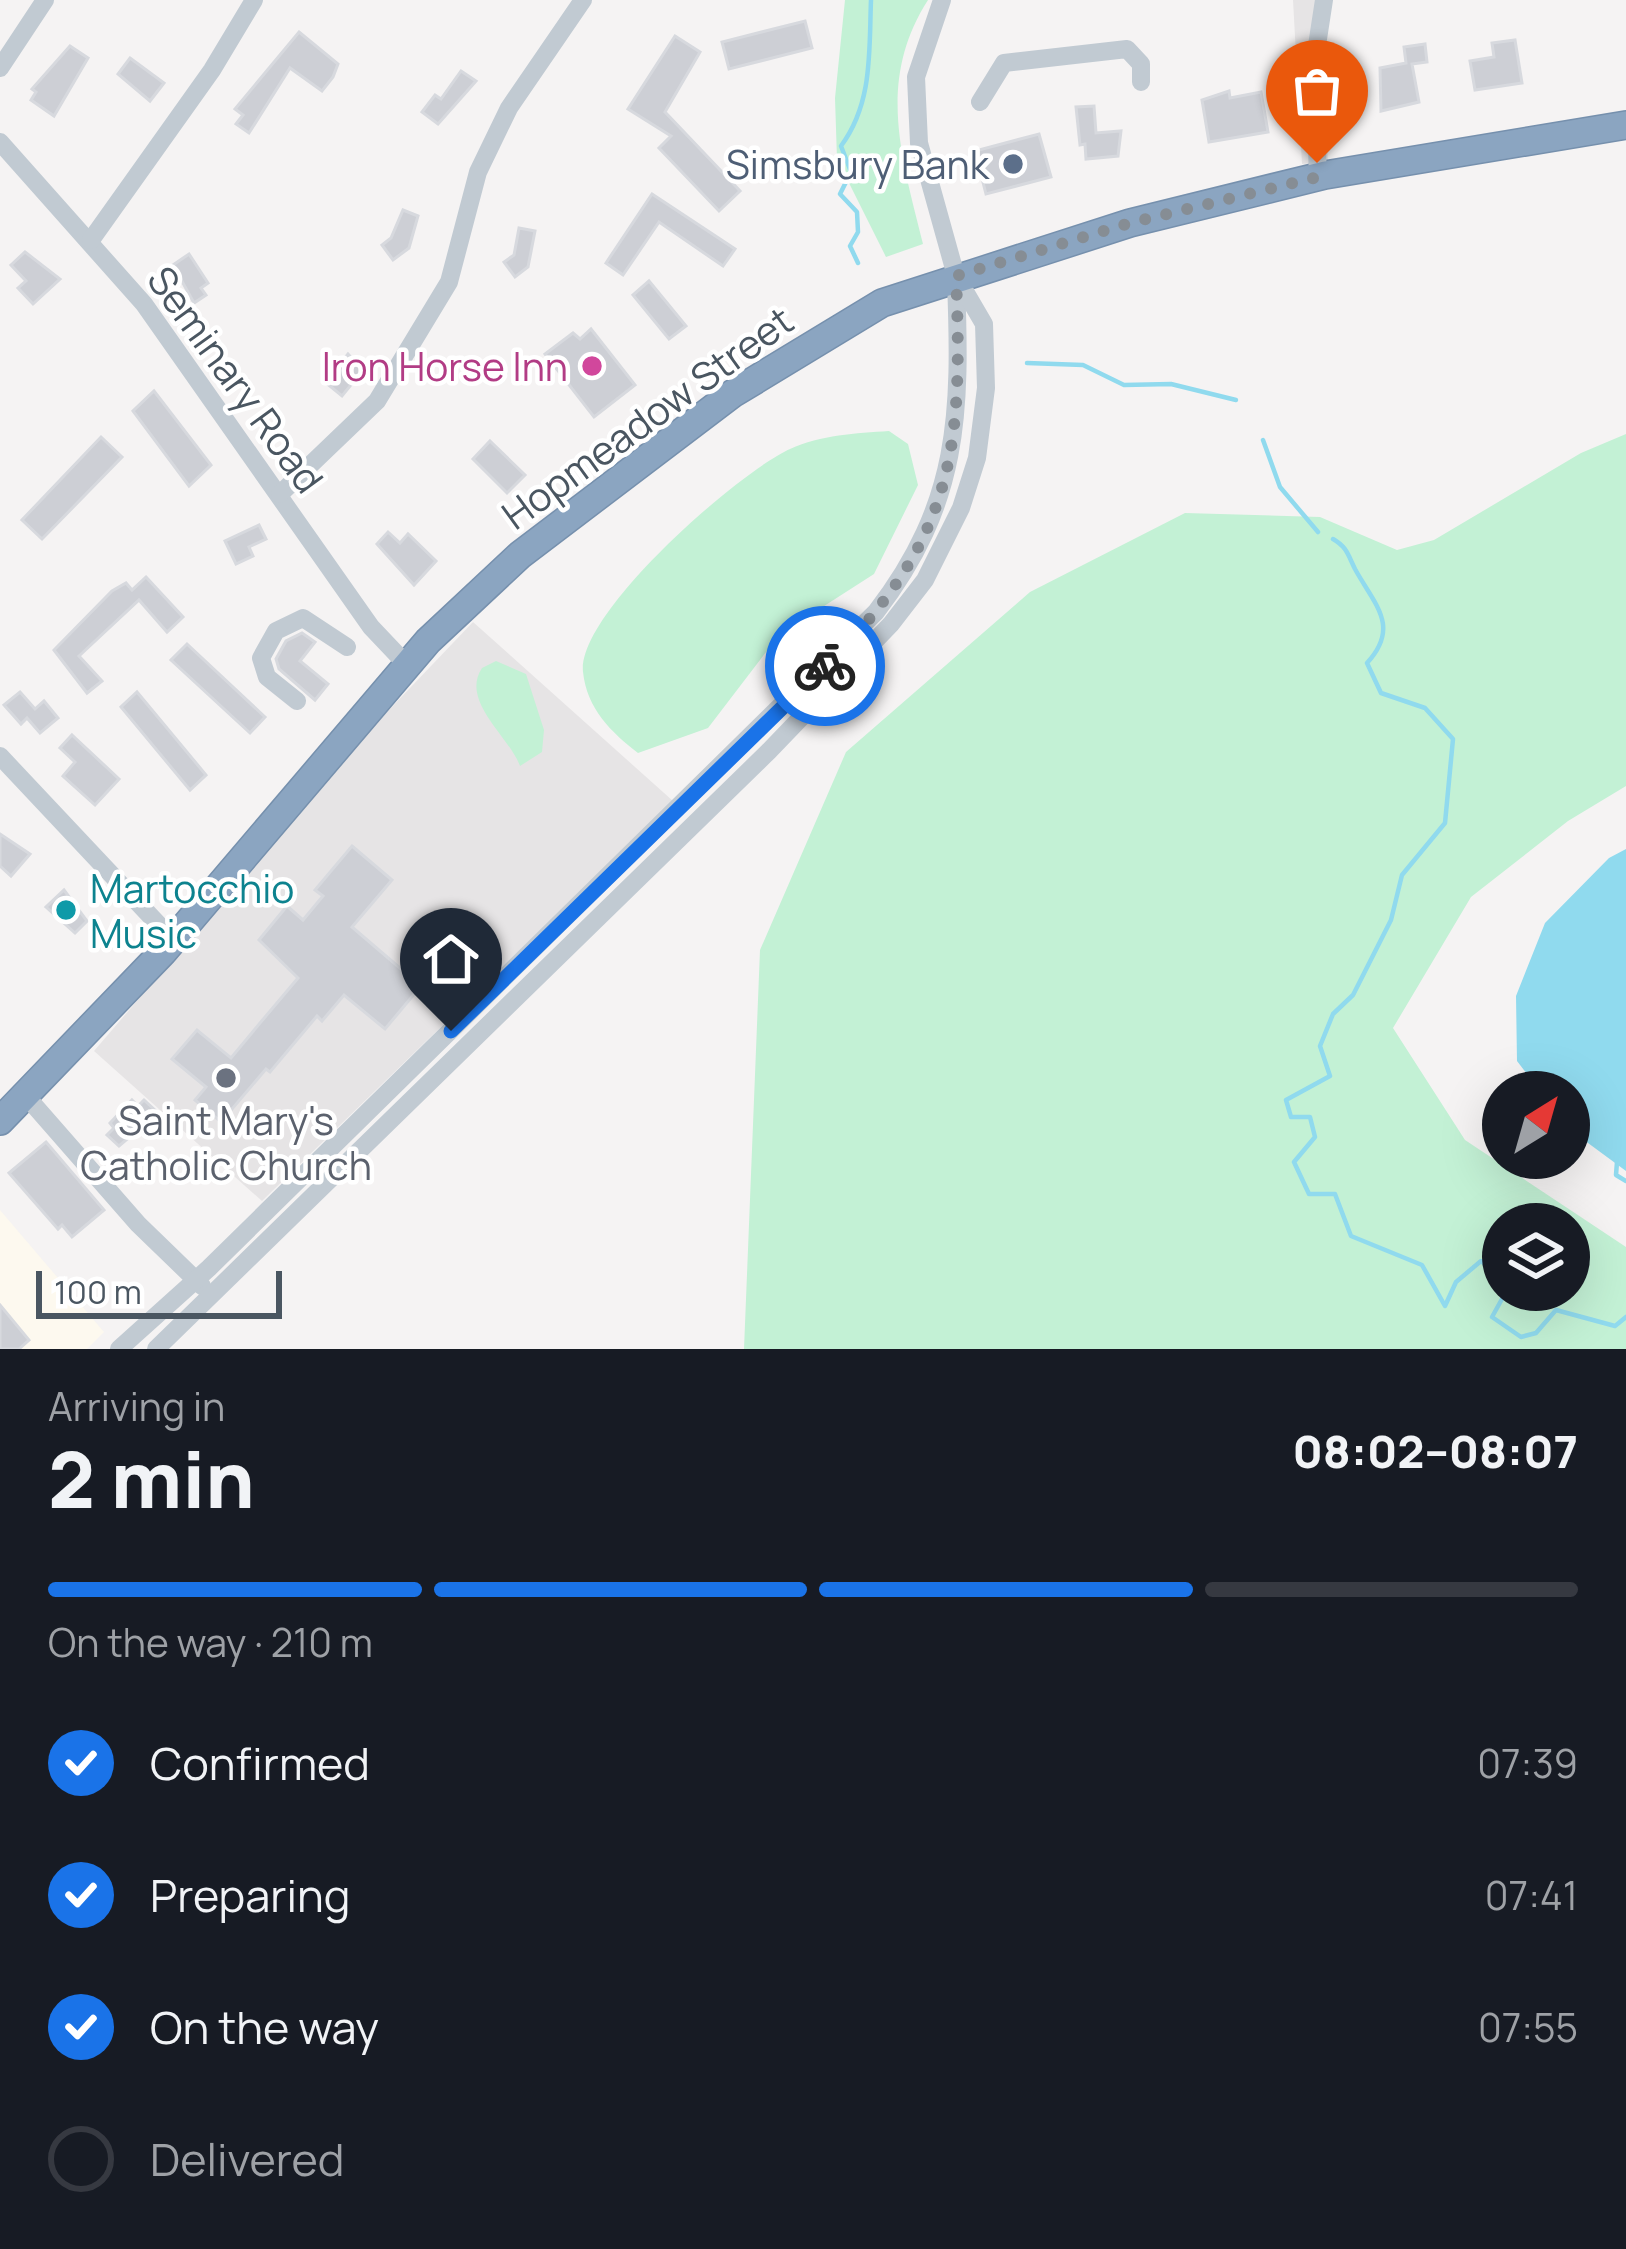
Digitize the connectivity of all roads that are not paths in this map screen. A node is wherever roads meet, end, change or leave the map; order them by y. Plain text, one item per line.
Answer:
1 (45, 0) edge
2 (254, 0) edge
3 (583, 0) edge
4 (942, 0) edge
5 (1324, 0) edge
6 (0, 68) edge
7 (1141, 82) dead end
8 (980, 101) dead end
9 (1626, 125) edge
10 (0, 142) edge
11 (1318, 177) junction
12 (91, 240) junction
13 (956, 276) junction
14 (280, 494) junction
15 (347, 646) dead end
16 (406, 665) junction
17 (297, 700) dead end
18 (0, 756) edge
19 (173, 940) junction
20 (26, 1096) junction
21 (0, 1120) edge
22 (196, 1279) junction
23 (211, 1296) junction
24 (119, 1349) edge
25 (156, 1349) edge

1 - 6 street
2 - 12 street
3 - 14 street
4 - 13 street
5 - 11 street
7 - 8 street
9 - 11 highway, Hopmeadow Street
10 - 12 street, Seminary Road
11 - 13 highway, Hopmeadow Street
12 - 14 street, Seminary Road
13 - 16 highway, Hopmeadow Street
13 - 22 street
13 - 23 street
14 - 16 street, Seminary Road
15 - 17 street
16 - 19 highway, Hopmeadow Street
18 - 19 street
19 - 20 highway, Hopmeadow Street
20 - 21 highway, Hopmeadow Street
20 - 22 street
22 - 23 street
22 - 24 street
23 - 25 street

